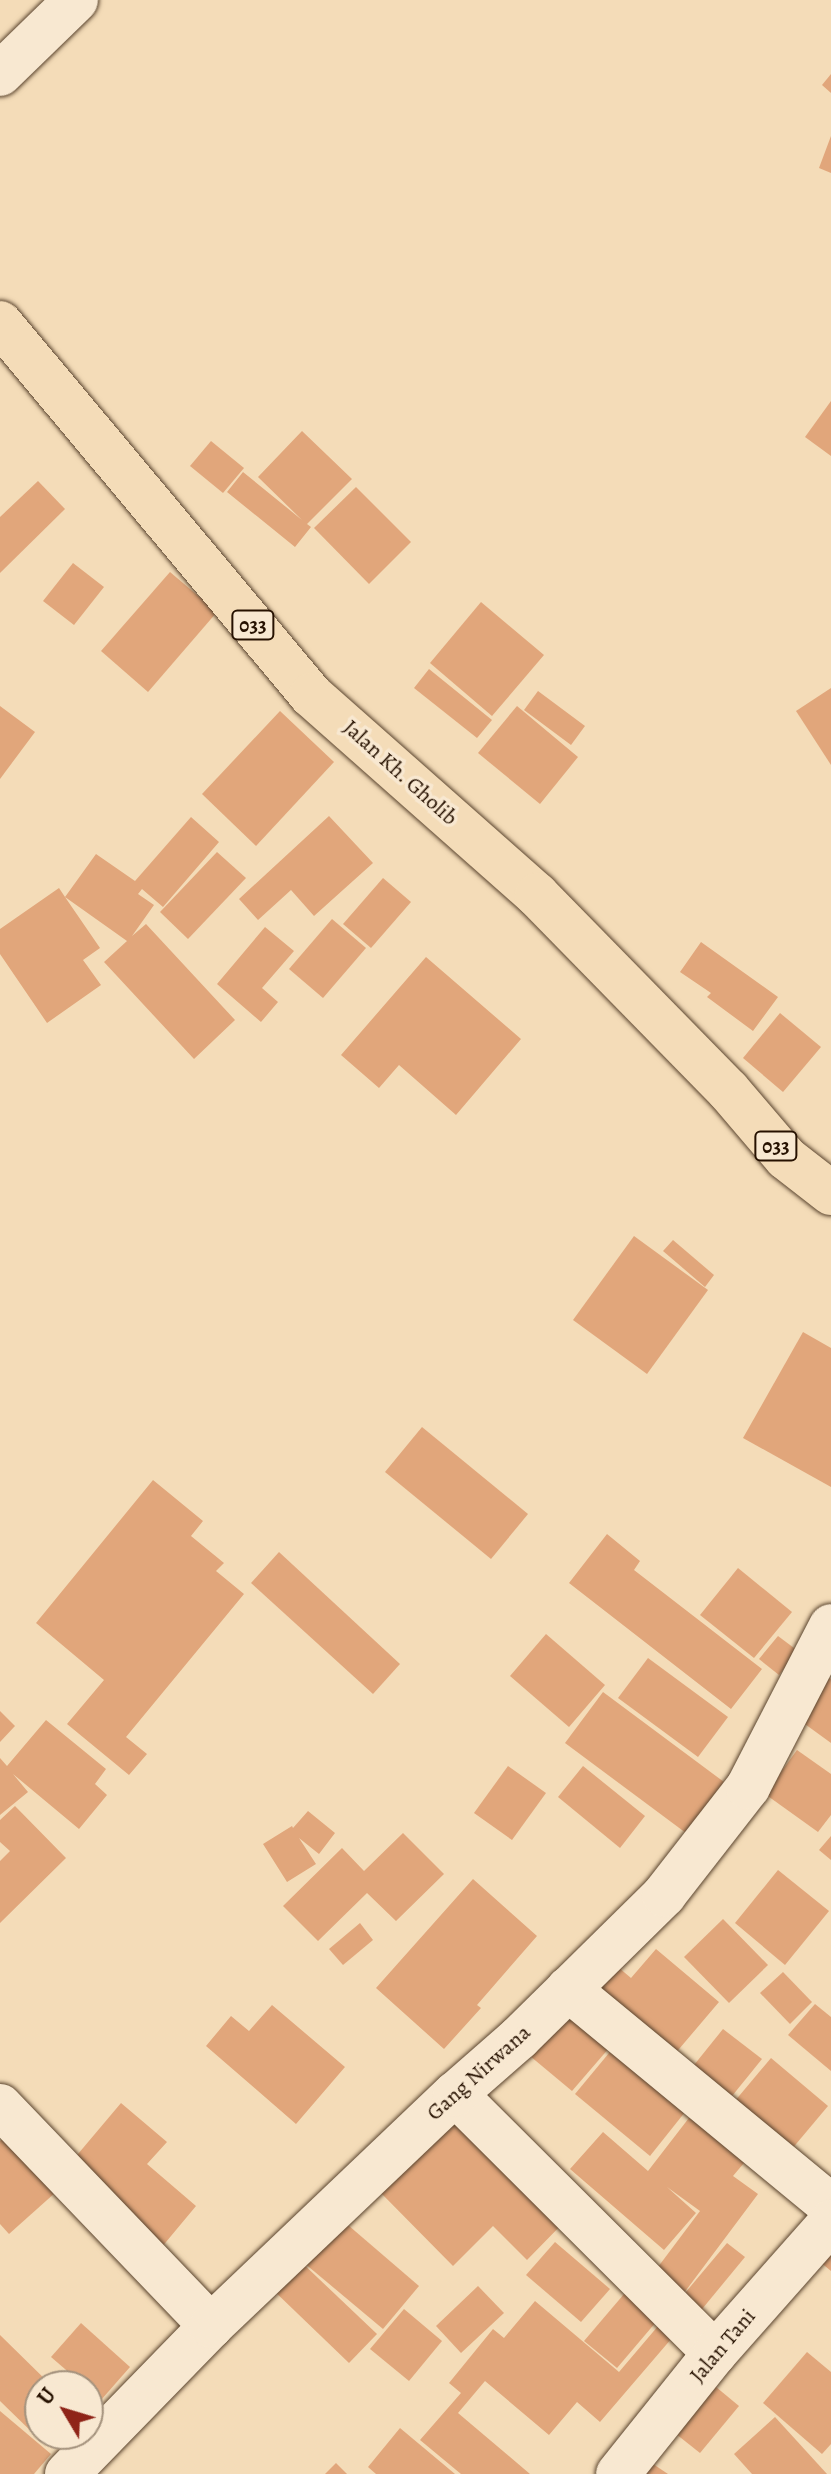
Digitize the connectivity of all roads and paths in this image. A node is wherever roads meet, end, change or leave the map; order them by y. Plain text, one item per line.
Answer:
1 (76, 0) edge
2 (0, 74) edge
3 (0, 323) edge
4 (831, 1193) edge
5 (831, 1626) edge
6 (568, 1989) junction
7 (455, 2094) junction
8 (0, 2106) edge
9 (831, 2206) edge
10 (831, 2222) edge
11 (211, 2326) junction
12 (715, 2353) junction
13 (67, 2474) edge
14 (618, 2474) edge

1 - 2 street
3 - 4 main road, Jalan Kh. Gholib / 033
5 - 6 street, Gang Nirwana
6 - 7 street, Gang Nirwana
6 - 9 street
7 - 11 street, Gang Nirwana
7 - 12 street
8 - 11 street
10 - 12 street, Jalan Tani
11 - 13 street, Gang Nirwana
12 - 14 street, Jalan Tani

